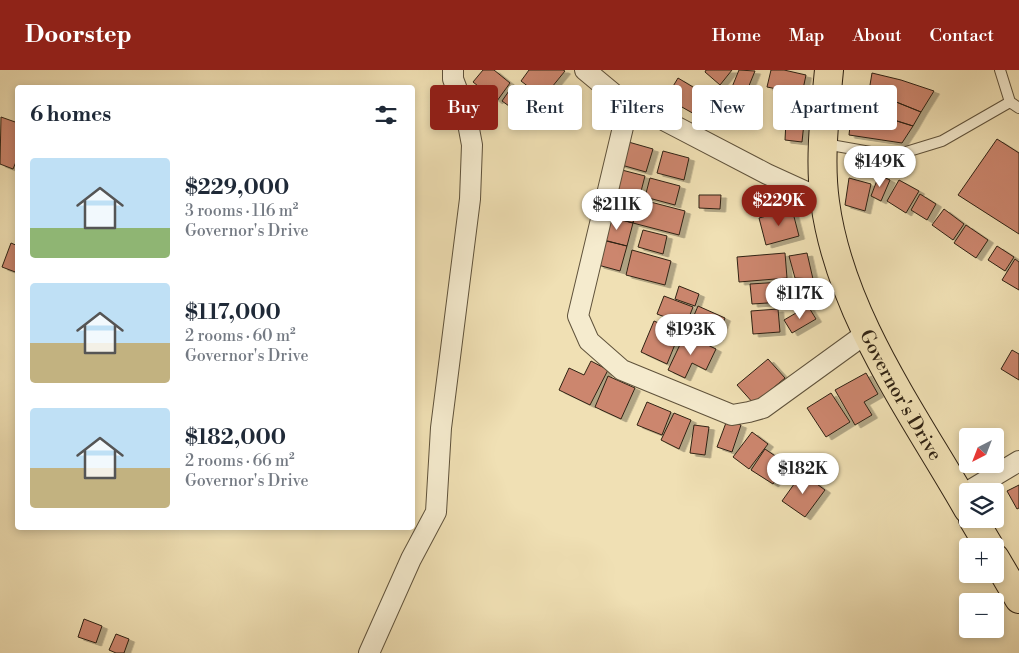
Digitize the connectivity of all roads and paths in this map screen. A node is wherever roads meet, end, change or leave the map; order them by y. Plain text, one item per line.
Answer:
1 (453, 70) edge
2 (585, 70) edge
3 (829, 70) edge
4 (1000, 70) edge
5 (604, 85) edge
6 (1010, 102) junction
7 (1019, 108) edge
8 (622, 130) edge
9 (682, 130) edge
10 (823, 144) junction
11 (824, 200) junction
12 (868, 332) junction
13 (1019, 462) edge
14 (992, 483) edge
15 (959, 489) edge
16 (1004, 573) edge
17 (1019, 599) edge
18 (369, 653) edge

1 - 18 street
2 - 5 street
3 - 10 main road, Governor's Drive
4 - 6 lane
6 - 7 lane
6 - 10 lane
8 - 12 street
9 - 11 street
10 - 11 main road, Governor's Drive
11 - 12 main road, Governor's Drive
12 - 15 main road, Governor's Drive
13 - 14 street
16 - 17 main road

